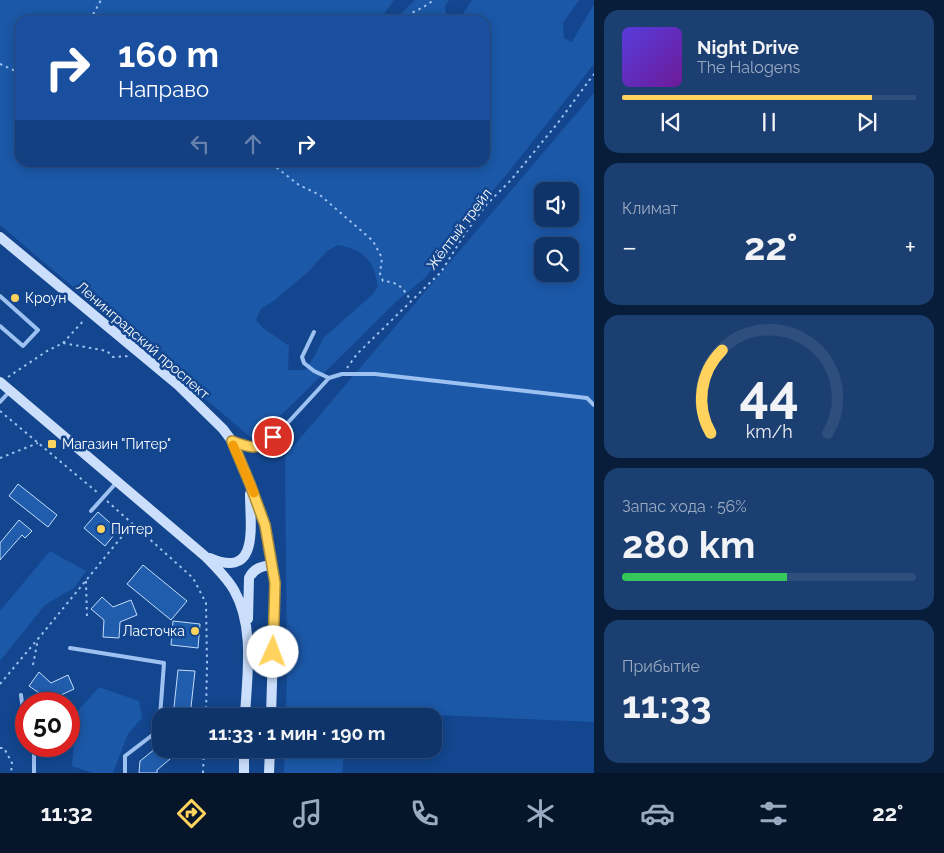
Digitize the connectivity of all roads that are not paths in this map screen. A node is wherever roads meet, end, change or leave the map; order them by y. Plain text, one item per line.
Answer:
1 (0, 237) edge
2 (0, 296) edge
3 (0, 326) edge
4 (314, 332) dead end
5 (329, 378) junction
6 (0, 382) edge
7 (10, 391) junction
8 (0, 402) edge
9 (594, 405) edge
10 (232, 441) junction
11 (117, 482) junction
12 (250, 484) junction
13 (91, 511) dead end
14 (206, 557) junction
15 (272, 565) junction
16 (248, 634) junction
17 (70, 648) dead end
18 (245, 708) edge
19 (271, 708) edge
20 (34, 757) edge
21 (244, 758) edge
22 (270, 758) edge
23 (34, 773) edge
24 (125, 773) edge
25 (244, 773) edge
26 (270, 773) edge

1 - 10 main road, Ленинградский проспект
2 - 3 lane
4 - 5 lane
5 - 9 lane
5 - 10 lane
6 - 7 main road
7 - 8 lane
7 - 11 main road
10 - 12 main road, Ленинградский проспект
11 - 13 lane
11 - 14 main road
12 - 14 main road
12 - 15 main road, Ленинградский проспект
14 - 16 main road
15 - 16 main road
15 - 19 main road, Ленинградский проспект
16 - 18 main road
17 - 24 lane
20 - 23 lane
21 - 25 main road
22 - 26 main road

